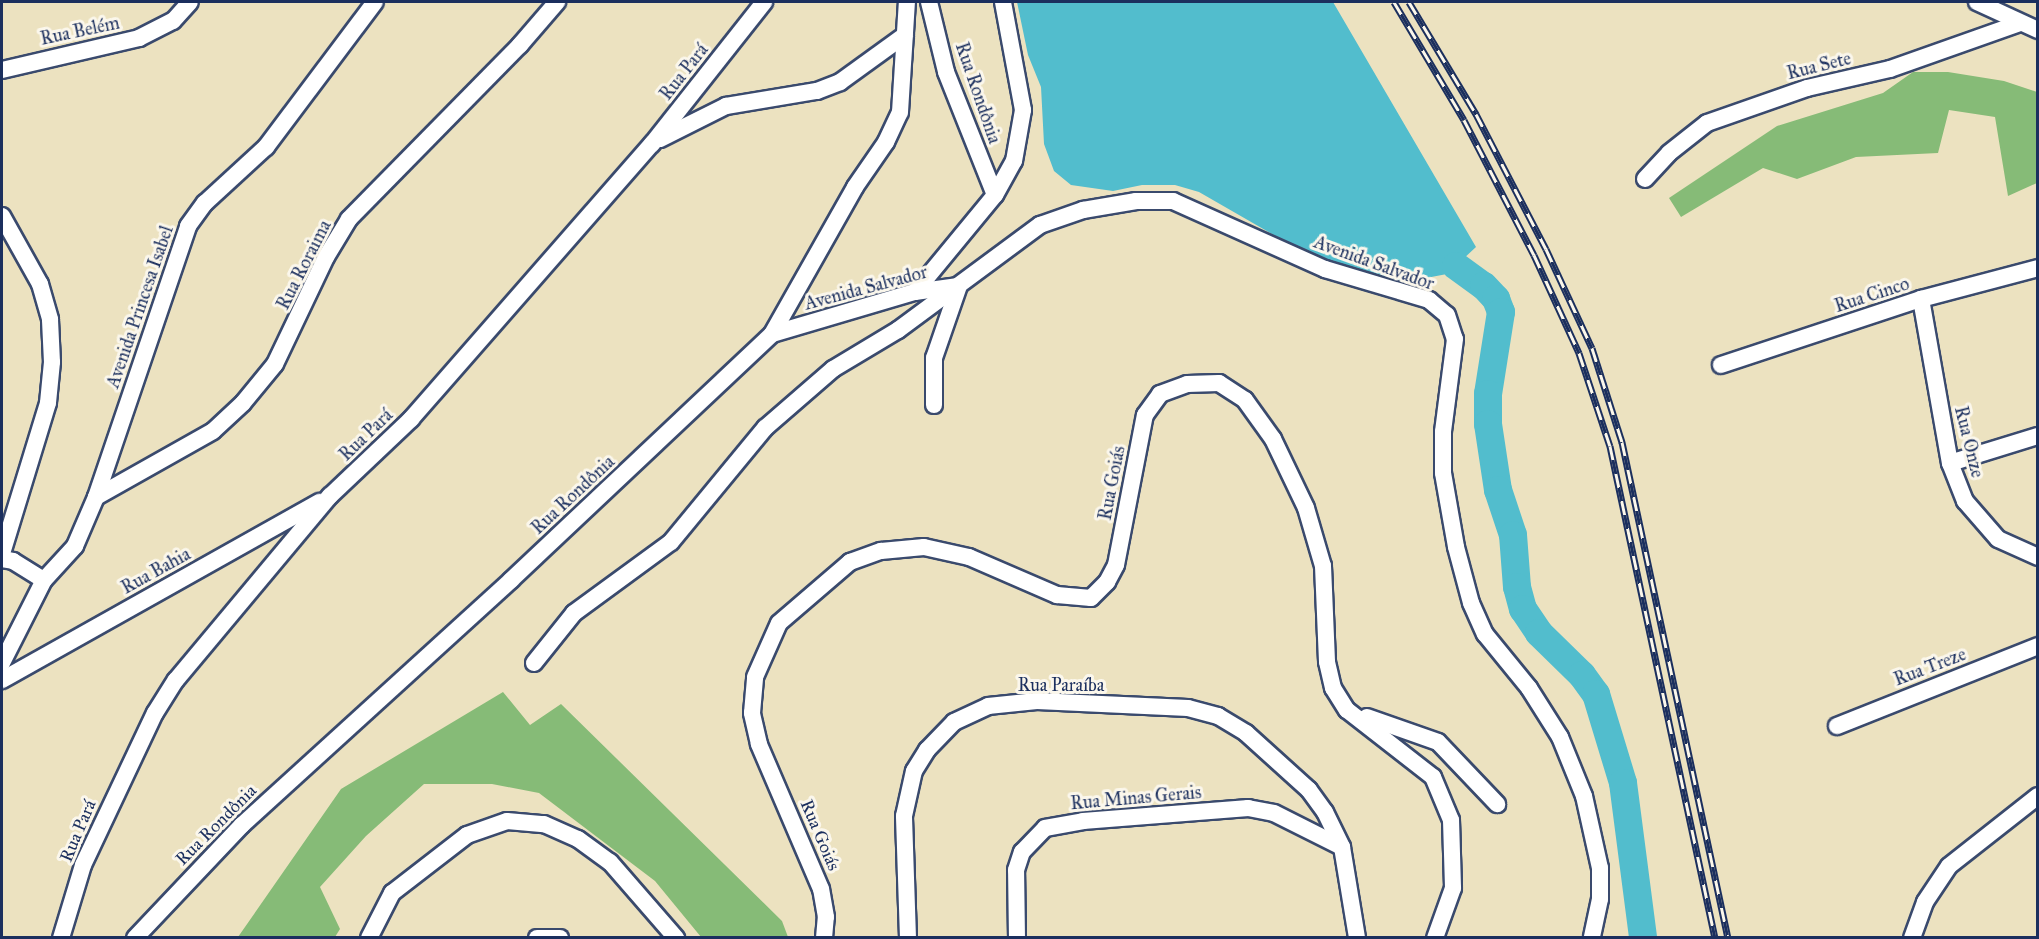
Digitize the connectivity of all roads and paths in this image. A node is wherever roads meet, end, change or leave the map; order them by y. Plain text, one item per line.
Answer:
1 (190, 2) edge
2 (375, 2) edge
3 (557, 2) edge
4 (764, 2) edge
5 (907, 2) edge
6 (929, 2) edge
7 (1003, 2) edge
8 (1977, 2) edge
9 (2020, 23) junction
10 (2037, 30) edge
11 (905, 35) junction
12 (2, 70) edge
13 (652, 144) junction
14 (1645, 179) dead end
15 (995, 195) junction
16 (2, 216) edge
17 (2037, 268) edge
18 (960, 285) junction
19 (915, 292) junction
20 (1921, 299) junction
21 (772, 334) junction
22 (1721, 365) dead end
23 (934, 405) dead end
24 (2037, 436) edge
25 (1950, 463) junction
26 (96, 496) junction
27 (330, 496) junction
28 (2, 553) edge
29 (2037, 557) edge
30 (2, 560) edge
31 (44, 580) junction
32 (2037, 646) edge
33 (2, 663) edge
34 (534, 663) dead end
35 (2, 680) edge
36 (1347, 710) junction
37 (1836, 726) dead end
38 (2037, 796) edge
39 (1497, 804) dead end
40 (1342, 847) junction
41 (61, 938) edge
42 (135, 938) edge
43 (369, 938) edge
44 (537, 938) edge
45 (560, 938) edge
46 (676, 938) edge
47 (824, 938) edge
48 (908, 938) edge
49 (1017, 938) edge
50 (1357, 938) edge
51 (1435, 938) edge
52 (1592, 938) edge
53 (1912, 938) edge

1 - 12 street, Rua Belém
2 - 26 street, Avenida Princesa Isabel
3 - 26 street, Rua Roraima
4 - 13 street, Rua Pará
5 - 11 street, Rua Rondônia
6 - 15 street, Rua Rondônia
7 - 15 street
8 - 9 street
9 - 10 street
9 - 14 street, Rua Sete
11 - 13 street
11 - 21 street, Rua Rondônia
13 - 27 street, Rua Pará
15 - 19 street
16 - 28 street
17 - 20 street, Rua Cinco
18 - 19 street, Avenida Salvador
18 - 23 street
18 - 34 street
18 - 52 street, Avenida Salvador
19 - 21 street, Avenida Salvador
20 - 22 street, Rua Cinco
20 - 25 street, Rua Onze
21 - 42 street, Rua Rondônia
24 - 25 street
25 - 29 street, Rua Onze
26 - 31 street, Avenida Princesa Isabel
27 - 35 street, Rua Bahia
27 - 41 street, Rua Pará
30 - 31 street
31 - 33 street, Avenida Princesa Isabel
32 - 37 street, Rua Treze
36 - 39 street
36 - 47 street, Rua Goiás
36 - 51 street, Rua Goiás
38 - 53 street
40 - 48 street, Rua Paraíba
40 - 49 street, Rua Minas Gerais
40 - 50 street, Rua Paraíba
43 - 46 street
44 - 45 street

